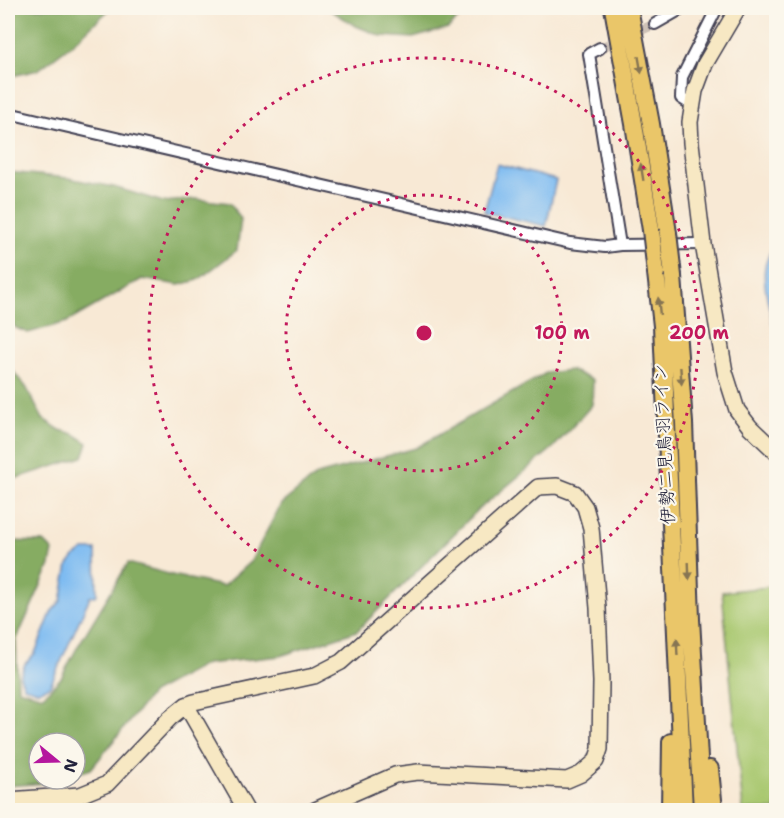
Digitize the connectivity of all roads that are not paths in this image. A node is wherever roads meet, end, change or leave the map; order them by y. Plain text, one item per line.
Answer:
1 (613, 8) edge
2 (629, 8) edge
3 (683, 8) edge
4 (717, 8) edge
5 (738, 8) edge
6 (655, 24) tunnel mouth
7 (600, 48) dead end
8 (692, 105) junction
9 (8, 112) edge
10 (703, 244) junction
11 (620, 245) junction
12 (777, 452) edge
13 (691, 620) junction
14 (679, 687) junction
15 (186, 705) junction
16 (8, 800) edge
17 (246, 810) edge
18 (315, 810) edge
19 (670, 810) edge
20 (684, 810) edge
21 (702, 810) edge
22 (714, 810) edge

14 -> 1 main road, 伊勢二見鳥羽ライン, bridge
2 -> 13 main road, 伊勢二見鳥羽ライン, bridge
3 - 6 street
4 - 8 street
5 - 8 street
7 - 11 street
8 - 10 street
9 - 11 street
10 - 11 street
10 - 12 street
13 - 21 main road, 伊勢二見鳥羽ライン
13 - 22 main road
14 - 19 main road
14 - 20 main road, 伊勢二見鳥羽ライン
15 - 16 street
15 - 17 street
15 - 18 street

